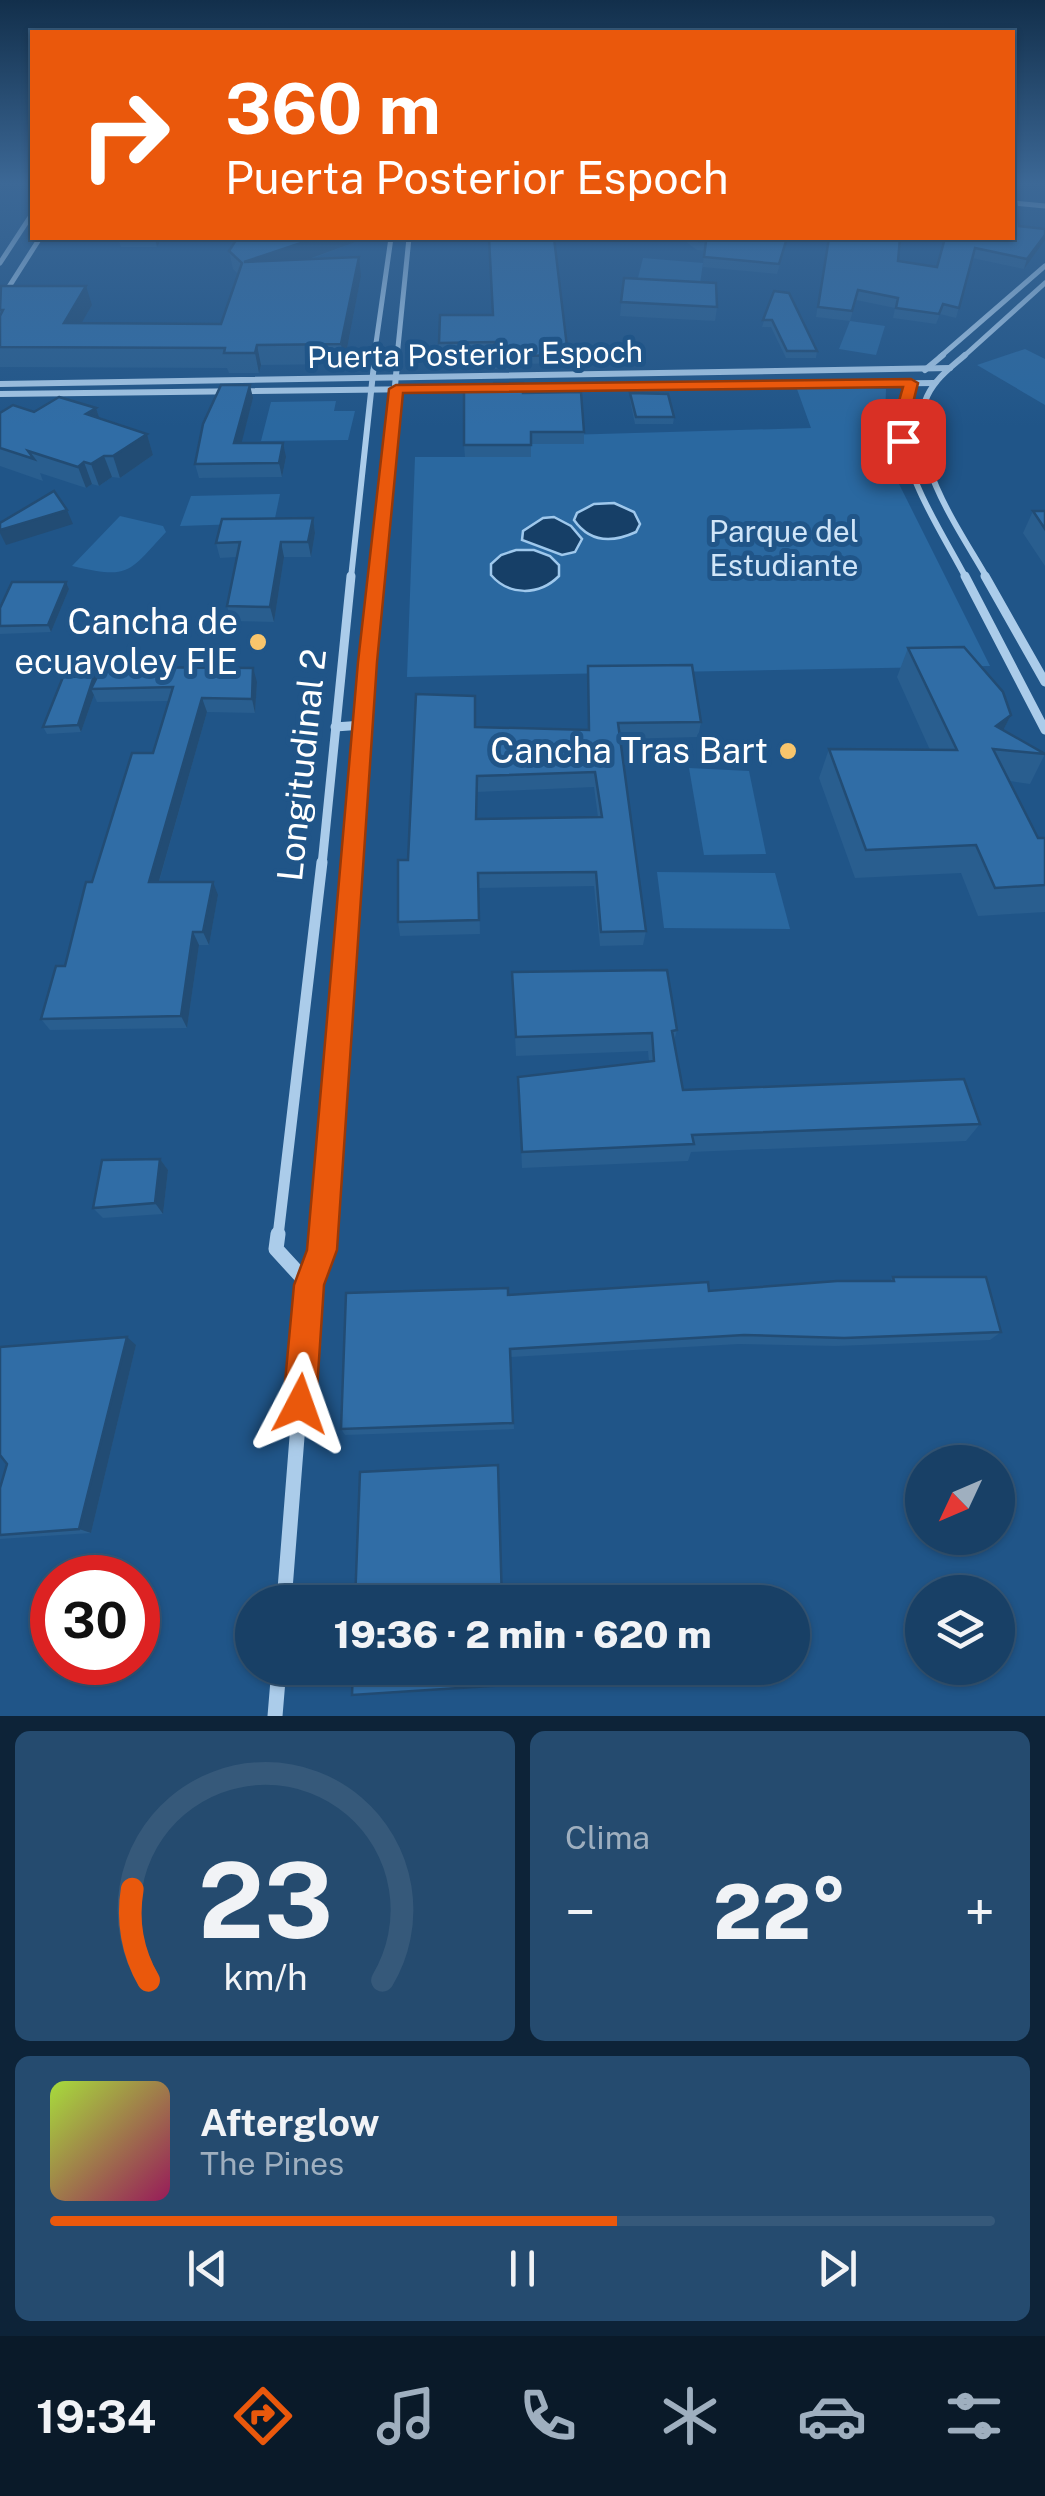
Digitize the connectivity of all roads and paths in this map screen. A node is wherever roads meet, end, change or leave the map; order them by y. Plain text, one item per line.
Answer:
1 (23, 265) edge
2 (387, 265) edge
3 (408, 265) edge
4 (1045, 266) edge
5 (1045, 283) edge
6 (383, 294) junction
7 (405, 294) junction
8 (0, 302) edge
9 (950, 368) junction
10 (926, 369) junction
11 (934, 382) junction
12 (911, 383) junction
13 (0, 384) edge
14 (397, 384) junction
15 (370, 385) junction
16 (0, 394) edge
17 (1045, 682) edge
18 (363, 725) junction
19 (336, 727) junction
20 (1045, 730) edge
21 (309, 1285) junction
22 (285, 1585) edge
23 (278, 1685) edge
24 (275, 1716) edge

1 - 8 street
2 - 6 street, Longitudinal 2
3 - 7 street, Longitudinal 2
4 - 10 street
5 - 9 street
6 - 7 street
6 - 15 street, Longitudinal 2
7 - 14 street, Longitudinal 2
9 - 10 street, Puerta Posterior Espoch
9 - 11 street
10 - 12 street
10 - 14 street, Puerta Posterior Espoch
11 - 12 street, Puerta Posterior Espoch
11 - 17 street
12 - 14 street, Puerta Posterior Espoch
12 - 20 street
13 - 15 street, Puerta Posterior Espoch
14 - 15 street, Puerta Posterior Espoch
14 - 18 street, Longitudinal 2
15 - 16 street, Puerta Posterior Espoch
15 - 19 street, Longitudinal 2
18 - 19 street
18 - 21 street, Longitudinal 2
19 - 21 street, Longitudinal 2
21 - 22 street, Longitudinal 2
23 - 24 street

